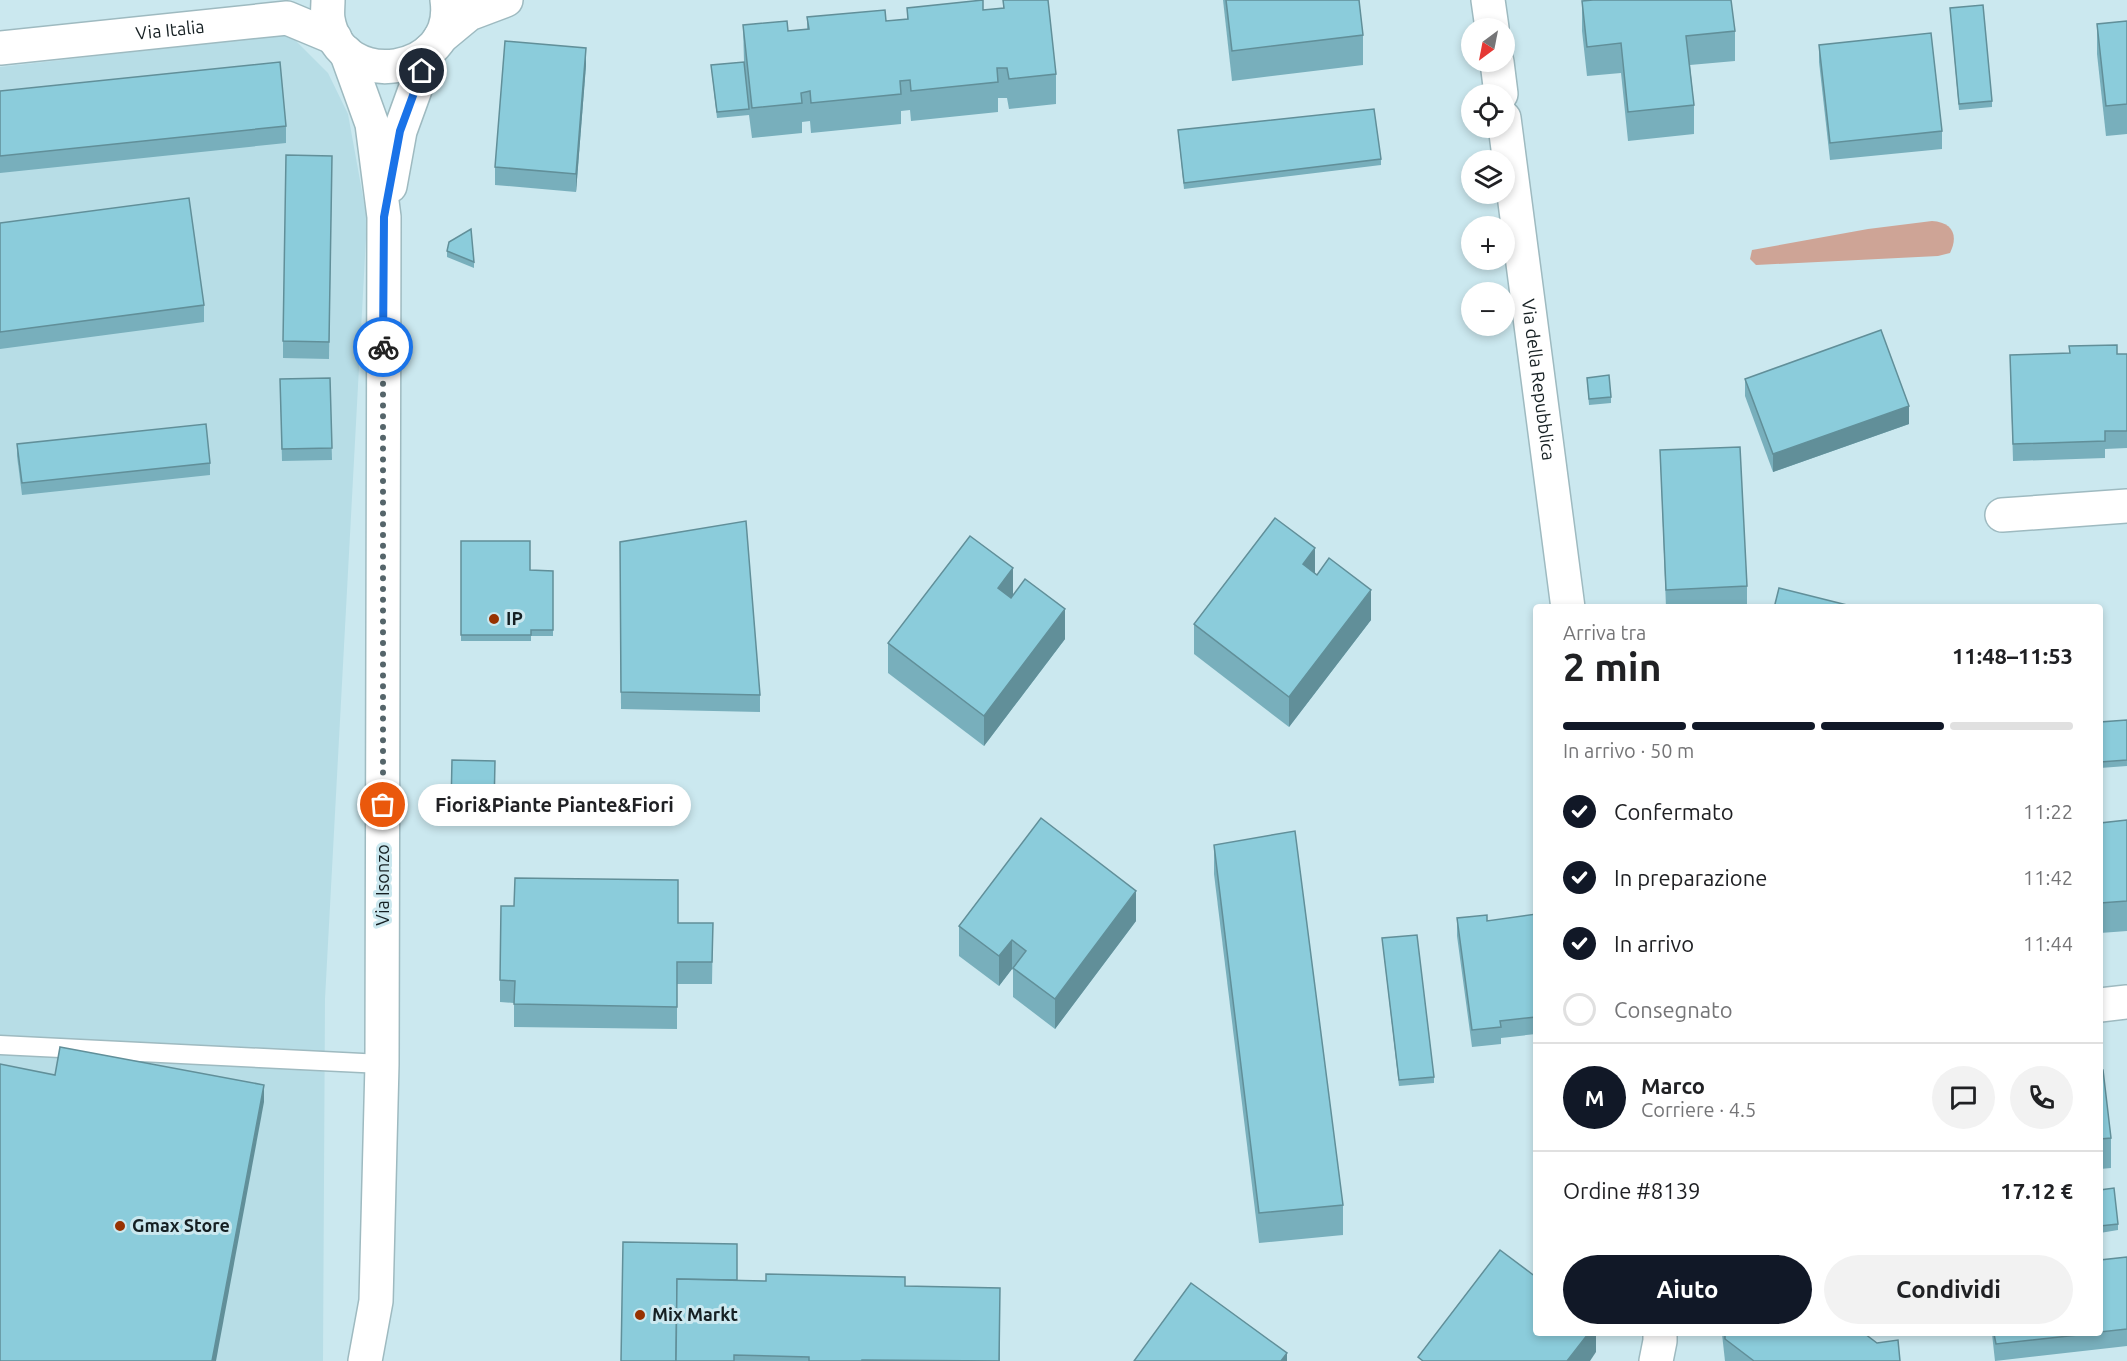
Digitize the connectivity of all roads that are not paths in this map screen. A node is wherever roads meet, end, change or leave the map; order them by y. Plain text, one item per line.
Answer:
1 (328, 0) edge
2 (447, 0) edge
3 (506, 0) edge
4 (1488, 0) edge
5 (1491, 18) edge
6 (341, 45) junction
7 (434, 45) junction
8 (0, 48) edge
9 (1507, 138) edge
10 (384, 217) junction
11 (2127, 506) edge
12 (2002, 515) dead end
13 (1567, 604) edge
14 (2127, 1002) edge
15 (2103, 1005) edge
16 (0, 1045) edge
17 (382, 1064) junction
18 (376, 1301) junction
19 (365, 1361) edge
20 (388, 1361) edge

1 - 6 street, Via Isonzo
2 - 7 street, Via Isonzo
3 - 7 street
4 - 5 street
6 - 7 street, Via Italia
6 - 8 street, Via Italia
6 - 10 street, Via Isonzo
7 - 10 street, Via Isonzo
9 - 13 street, Via della Repubblica
10 - 17 street, Via Isonzo
11 - 12 street
14 - 15 street
16 - 17 lane
17 - 18 street, Via Isonzo
18 - 19 street, Via Isonzo
18 - 20 street, Via Isonzo

